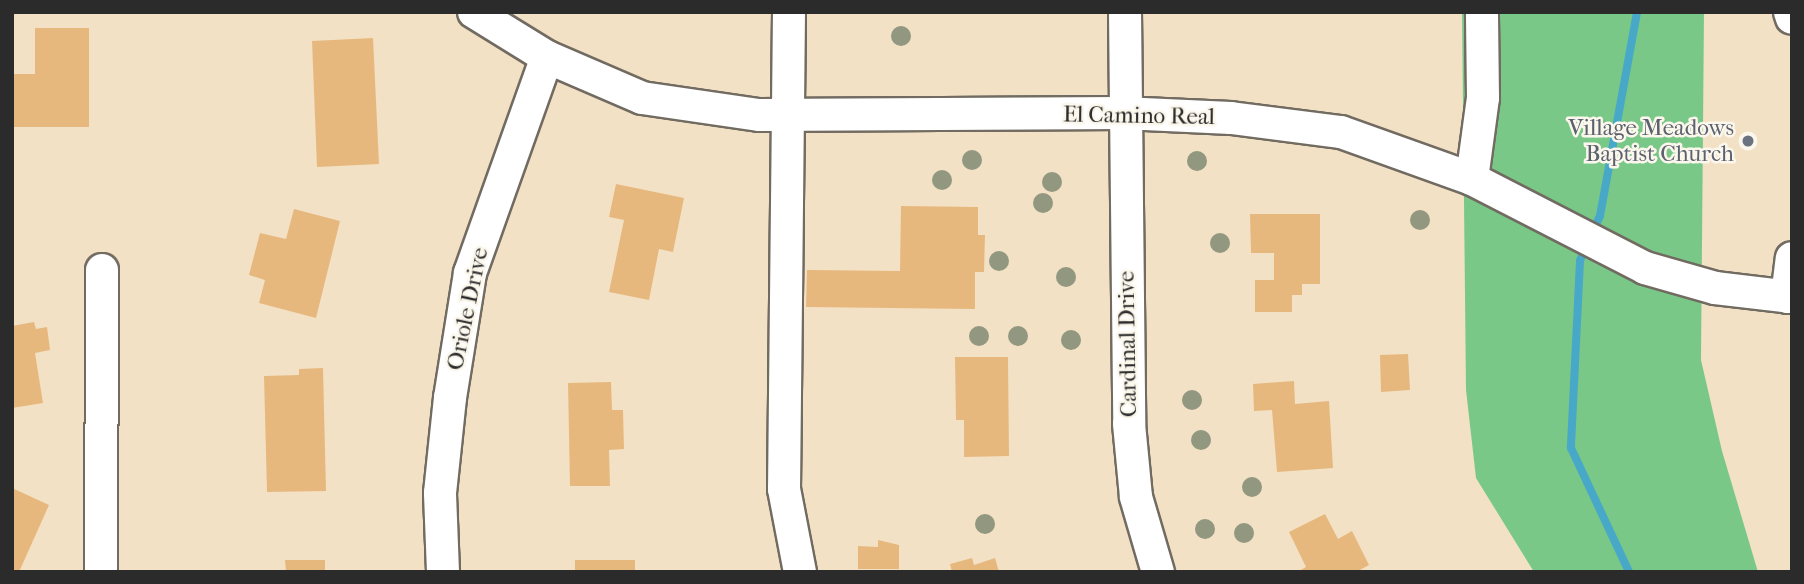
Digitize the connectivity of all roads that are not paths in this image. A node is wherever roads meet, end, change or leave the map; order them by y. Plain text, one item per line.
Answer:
1 (474, 12) edge
2 (789, 12) edge
3 (1125, 12) edge
4 (1482, 12) edge
5 (1790, 12) edge
6 (1792, 19) edge
7 (547, 57) junction
8 (1123, 113) junction
9 (790, 114) junction
10 (1472, 179) junction
11 (1792, 258) edge
12 (102, 270) dead end
13 (1790, 297) edge
14 (101, 572) edge
15 (443, 572) edge
16 (800, 572) edge
17 (1158, 572) edge

1 - 7 street, El Camino Real
2 - 9 street
3 - 8 street, Cardinal Drive
4 - 10 street
5 - 6 street
7 - 9 street, El Camino Real
7 - 15 street, Oriole Drive
8 - 9 street, El Camino Real
8 - 10 street, El Camino Real
8 - 17 street, Cardinal Drive
9 - 16 street
10 - 13 street, El Camino Real
11 - 13 street
12 - 14 street

